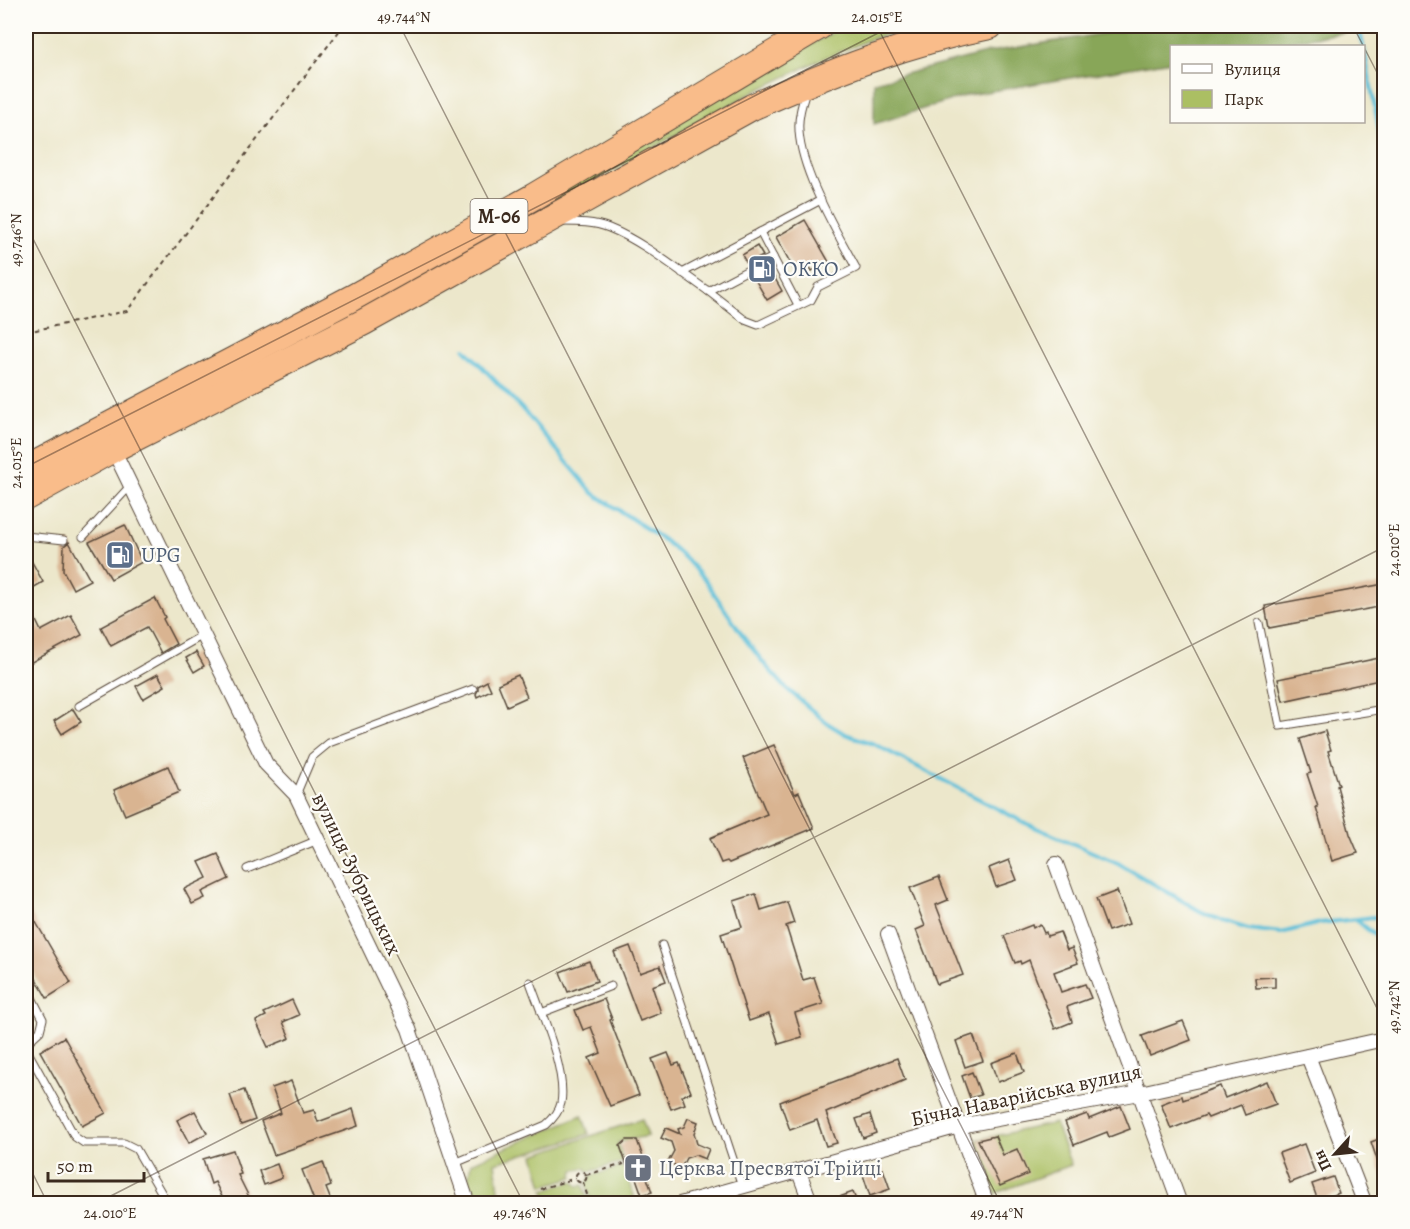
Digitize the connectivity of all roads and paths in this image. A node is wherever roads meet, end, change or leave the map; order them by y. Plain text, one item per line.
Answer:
1 (344, 26) edge
2 (990, 26) edge
3 (809, 28) edge
4 (809, 81) junction
5 (820, 200) junction
6 (545, 222) junction
7 (760, 232) junction
8 (773, 257) junction
9 (682, 273) junction
10 (708, 291) junction
11 (798, 305) junction
12 (26, 332) edge
13 (176, 404) junction
14 (113, 449) junction
15 (26, 469) edge
16 (130, 486) junction
17 (26, 497) edge
18 (26, 536) edge
19 (83, 537) dead end
20 (64, 540) dead end
21 (1259, 623) dead end
22 (202, 635) junction
23 (472, 689) dead end
24 (79, 706) dead end
25 (1384, 709) edge
26 (296, 795) junction
27 (318, 840) junction
28 (1056, 864) dead end
29 (247, 869) dead end
30 (888, 934) dead end
31 (662, 945) dead end
32 (530, 982) dead end
33 (26, 986) edge
34 (611, 986) dead end
35 (541, 1013) junction
36 (1384, 1039) edge
37 (1308, 1056) junction
38 (1140, 1093) junction
39 (959, 1126) junction
40 (454, 1163) junction
41 (624, 1164) dead end
42 (799, 1172) junction
43 (586, 1175) junction
44 (576, 1178) junction
45 (583, 1182) junction
46 (742, 1186) junction
47 (540, 1189) dead end
48 (168, 1203) edge
49 (468, 1203) edge
50 (590, 1203) edge
51 (680, 1203) edge
52 (811, 1203) edge
53 (987, 1203) edge
54 (1180, 1203) edge
55 (1365, 1203) edge

1 - 12 path
2 - 4 highway, М-06
3 - 13 highway, М-06
4 - 5 lane
4 - 6 highway, М-06
5 - 7 lane
5 - 11 lane
6 - 9 lane
6 - 13 highway, М-06
7 - 8 lane
7 - 9 lane
8 - 10 lane
8 - 11 lane
9 - 10 lane
10 - 11 lane
13 - 14 highway, М-06
13 - 15 highway, М-06
14 - 16 street, вулиця Зубрицьких
14 - 17 highway, М-06
16 - 19 lane
16 - 22 street, вулиця Зубрицьких
18 - 20 lane
21 - 25 lane
22 - 24 lane
22 - 26 street, вулиця Зубрицьких
23 - 26 lane
26 - 27 street, вулиця Зубрицьких
27 - 29 lane
27 - 40 street, вулиця Зубрицьких
28 - 38 street
30 - 39 street
31 - 46 lane
32 - 35 lane
33 - 48 lane
34 - 35 lane
35 - 40 lane
36 - 37 street, Бічна Наварійська вулиця
37 - 38 street, Бічна Наварійська вулиця
37 - 55 street
38 - 39 street, Бічна Наварійська вулиця
38 - 54 street
39 - 42 street, Бічна Наварійська вулиця
39 - 53 street
40 - 49 street, вулиця Зубрицьких
41 - 43 path
42 - 46 street, Бічна Наварійська вулиця
42 - 52 street
43 - 44 path
43 - 45 path
44 - 45 path
44 - 47 path
45 - 50 path
46 - 51 street, Бічна Наварійська вулиця

